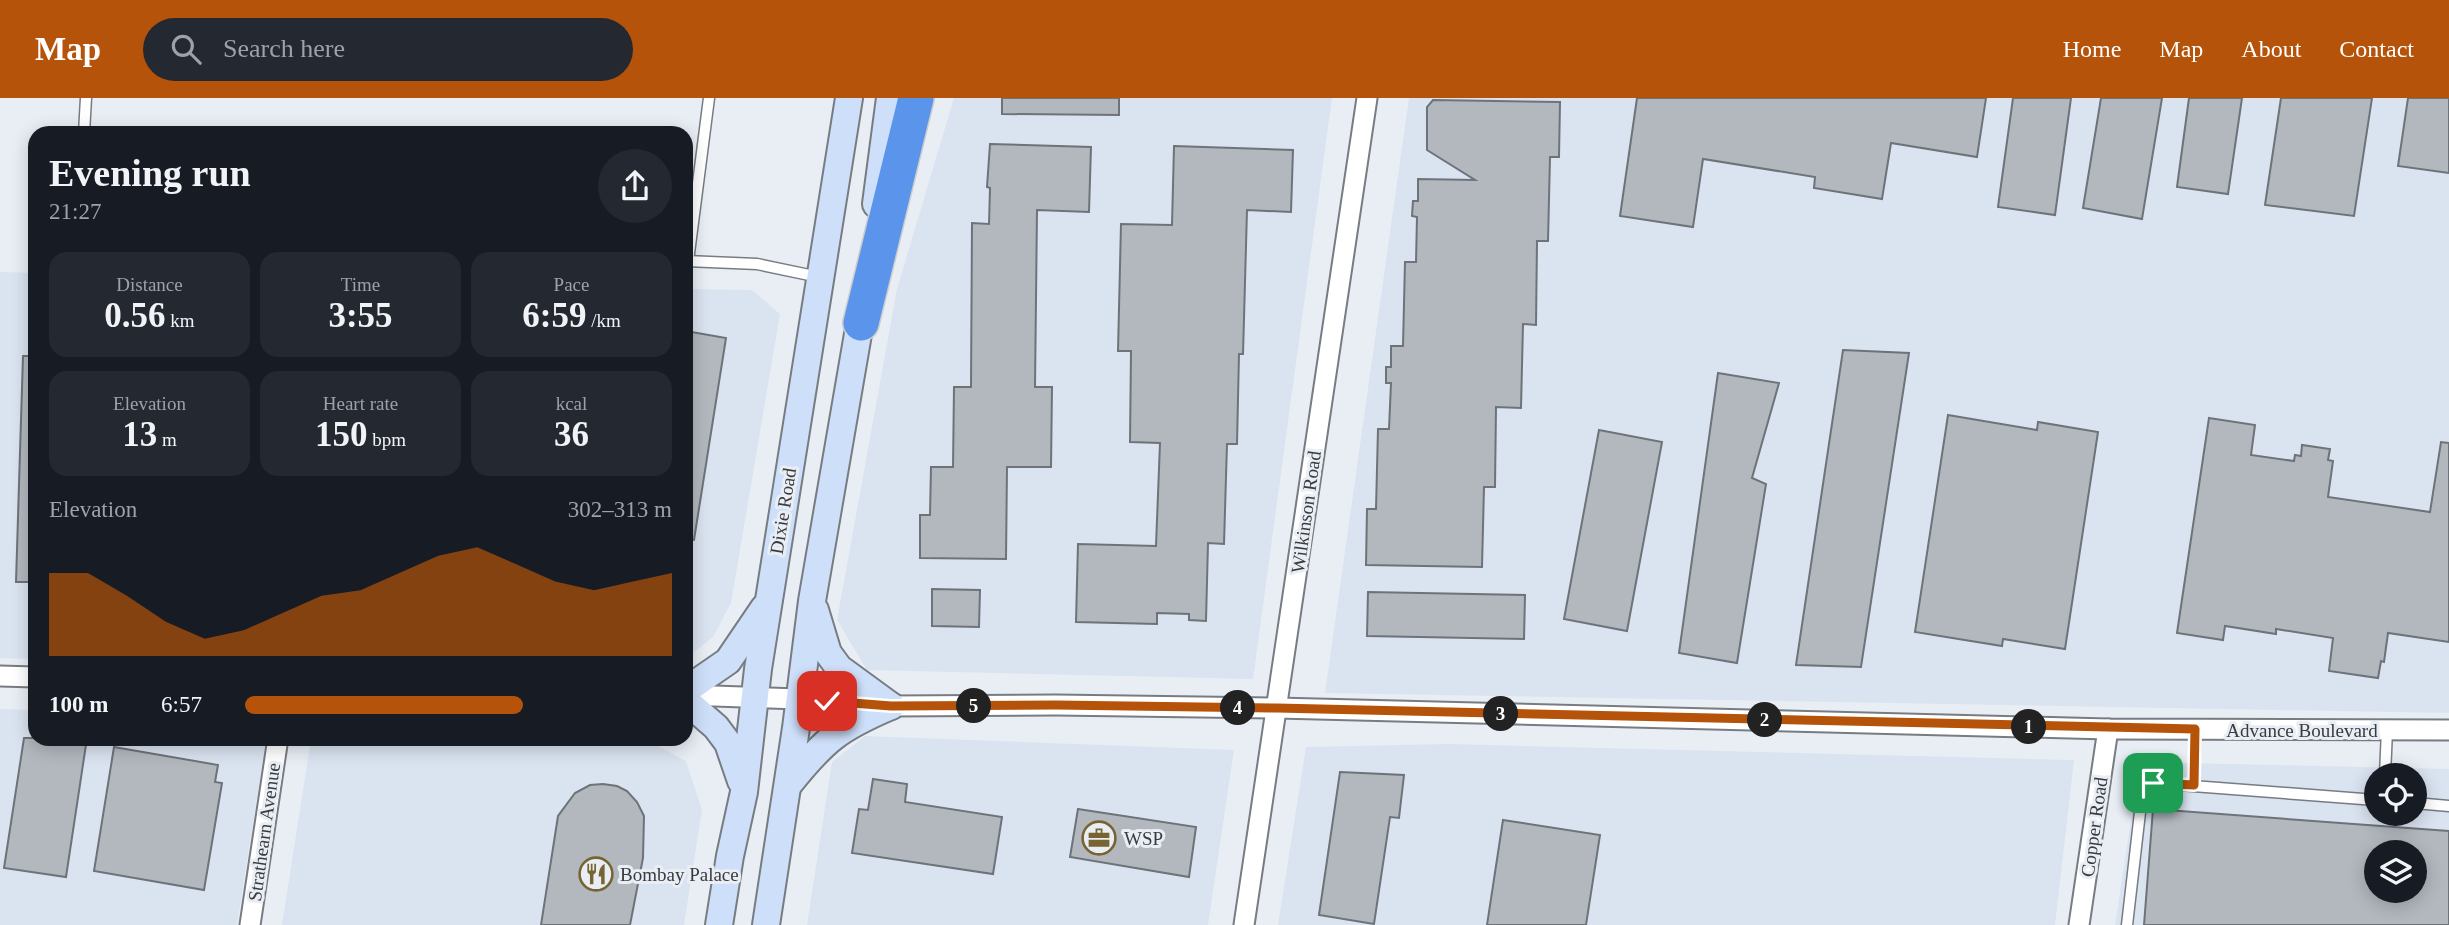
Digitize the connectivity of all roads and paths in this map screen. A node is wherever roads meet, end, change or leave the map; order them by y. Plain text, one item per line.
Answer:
1 (86, 98) edge
2 (709, 98) edge
3 (849, 98) edge
4 (890, 98) edge
5 (916, 98) edge
6 (1367, 98) edge
7 (84, 126) edge
8 (693, 217) edge
9 (693, 261) edge
10 (819, 277) junction
11 (861, 323) junction
12 (770, 598) junction
13 (812, 601) junction
14 (0, 676) edge
15 (28, 677) edge
16 (693, 688) edge
17 (693, 693) edge
18 (755, 697) junction
19 (799, 699) junction
20 (891, 706) junction
21 (693, 707) edge
22 (1277, 708) junction
23 (2108, 729) junction
24 (2195, 729) junction
25 (2386, 730) junction
26 (2449, 730) edge
27 (277, 746) edge
28 (2385, 763) edge
29 (788, 785) junction
30 (2194, 785) junction
31 (744, 792) junction
32 (2364, 799) edge
33 (2427, 804) edge
34 (2449, 806) edge
35 (250, 925) edge
36 (719, 925) edge
37 (766, 925) edge
38 (1244, 925) edge
39 (2079, 925) edge
40 (2127, 925) edge

1 - 7 lane
2 - 8 lane
3 - 10 main road, Dixie Road
4 - 11 main road
5 - 11 highway
6 - 22 street, Wilkinson Road
9 - 10 lane
10 - 12 main road, Dixie Road
11 - 13 main road
12 - 16 main road
12 - 18 main road, Dixie Road
13 - 19 main road
13 - 20 main road
14 - 15 street
17 - 18 street, Advance Boulevard
18 - 19 street, Advance Boulevard
18 - 31 main road, Dixie Road
19 - 20 street, Advance Boulevard
19 - 29 main road
20 - 22 street, Advance Boulevard
20 - 29 main road
21 - 31 main road
22 - 23 street, Advance Boulevard
22 - 38 street, Wilkinson Road
23 - 24 street, Advance Boulevard
23 - 39 street, Copper Road
24 - 25 street, Advance Boulevard
24 - 30 lane
25 - 26 street, Advance Boulevard
25 - 28 lane
27 - 35 street, Strathearn Avenue
29 - 37 main road
30 - 32 lane
30 - 40 lane
31 - 36 main road, Dixie Road
33 - 34 lane

